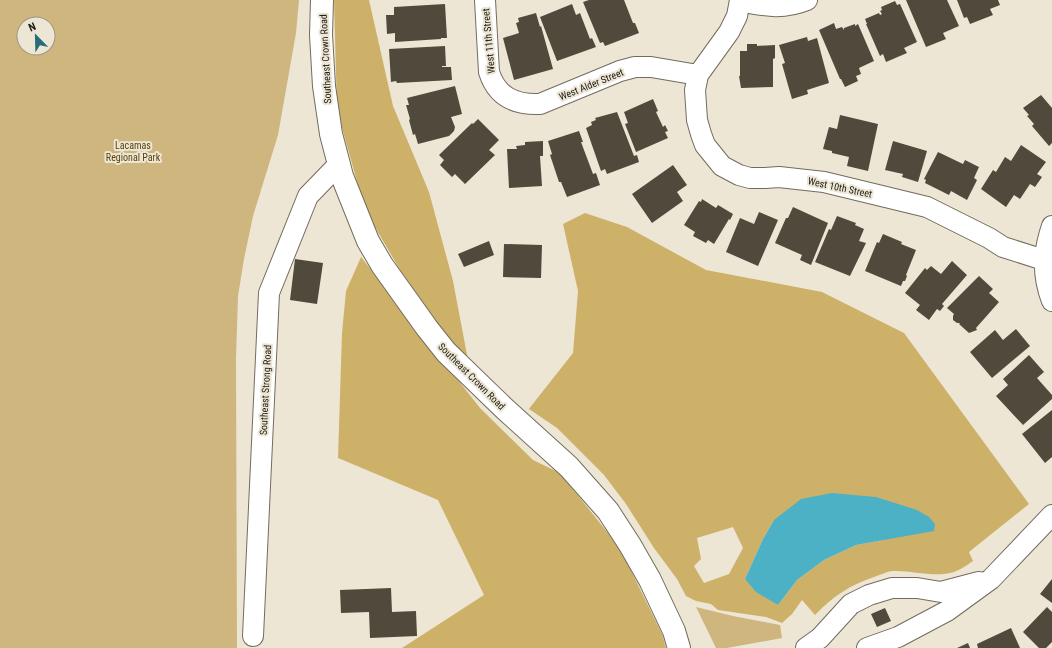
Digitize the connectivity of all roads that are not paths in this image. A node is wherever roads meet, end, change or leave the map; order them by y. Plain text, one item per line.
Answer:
1 (322, 0) edge
2 (485, 0) edge
3 (807, 0) edge
4 (740, 1) edge
5 (698, 75) junction
6 (509, 99) joint
7 (339, 164) junction
8 (1052, 226) edge
9 (1044, 260) junction
10 (1052, 301) edge
11 (1052, 515) edge
12 (991, 578) junction
13 (253, 636) dead end
14 (679, 648) edge
15 (806, 648) edge
16 (867, 648) edge

1 - 7 street, Southeast Crown Road
2 - 6 street, West 11th Street
3 - 4 street
4 - 5 street, West 10th Street
5 - 6 street, West Alder Street
5 - 9 street, West 10th Street
7 - 13 street, Southeast Strong Road
7 - 14 street, Southeast Crown Road
8 - 9 street
9 - 10 street
11 - 12 street
12 - 15 street
12 - 16 street

